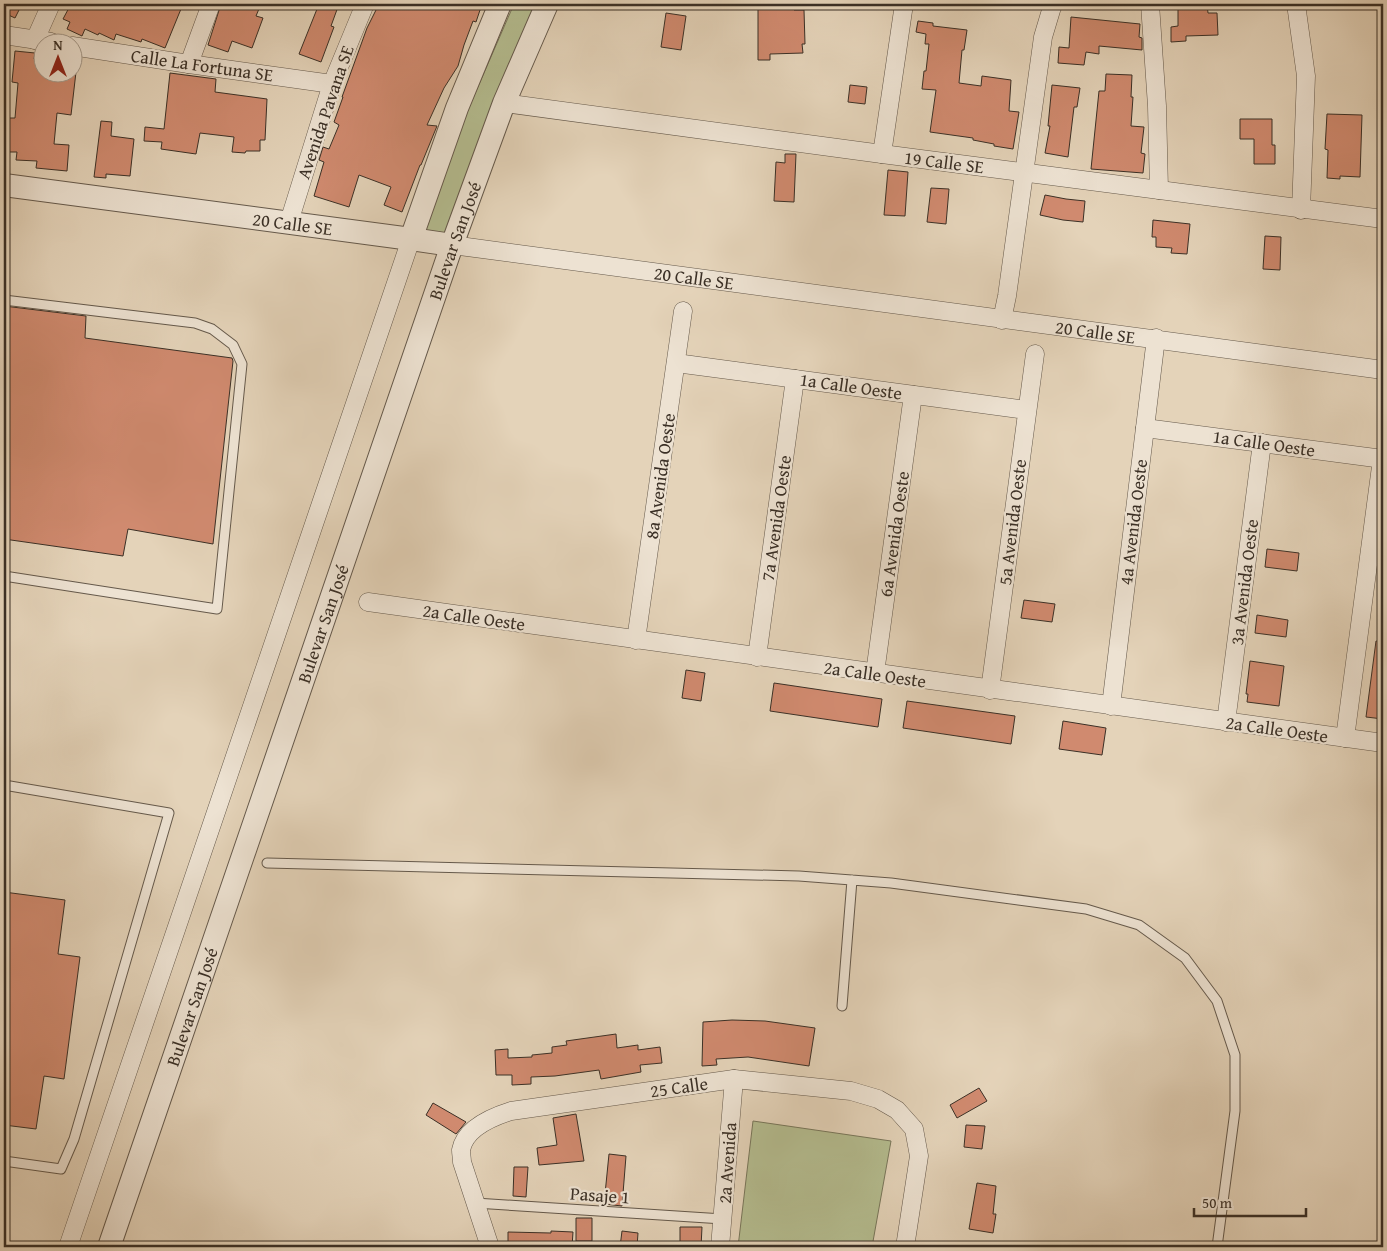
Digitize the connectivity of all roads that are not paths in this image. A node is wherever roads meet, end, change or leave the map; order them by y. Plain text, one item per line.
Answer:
1 (51, 4) edge
2 (211, 4) edge
3 (365, 4) edge
4 (500, 4) edge
5 (546, 4) edge
6 (904, 4) edge
7 (1054, 4) edge
8 (1150, 4) edge
9 (1296, 4) edge
10 (45, 32) edge
11 (4, 35) edge
12 (32, 39) edge
13 (82, 48) edge
14 (189, 64) junction
15 (332, 84) junction
16 (504, 103) junction
17 (882, 154) junction
18 (1025, 172) junction
19 (4, 185) edge
20 (1159, 190) junction
21 (1301, 210) junction
22 (1383, 219) edge
23 (289, 222) junction
24 (411, 238) junction
25 (452, 246) junction
26 (4, 300) edge
27 (683, 312) dead end
28 (1002, 320) junction
29 (1156, 338) junction
30 (1035, 354) dead end
31 (676, 362) junction
32 (1383, 370) edge
33 (795, 379) junction
34 (914, 395) junction
35 (1027, 410) junction
36 (1145, 428) junction
37 (1262, 443) junction
38 (1383, 459) edge
39 (4, 576) edge
40 (368, 602) dead end
41 (636, 640) junction
42 (757, 657) junction
43 (875, 674) junction
44 (990, 690) junction
45 (1111, 706) junction
46 (1226, 722) junction
47 (1345, 738) junction
48 (1383, 743) edge
49 (4, 784) edge
50 (267, 863) dead end
51 (852, 880) junction
52 (842, 1006) dead end
53 (734, 1079) junction
54 (4, 1161) edge
55 (475, 1203) junction
56 (723, 1219) junction
57 (68, 1247) edge
58 (109, 1247) edge
59 (490, 1247) edge
60 (720, 1247) edge
61 (905, 1247) edge
62 (1217, 1247) edge

1 - 10 street
2 - 14 street
3 - 15 street, Avenida Pavana SE
4 - 24 street
5 - 16 street, Bulevar San José
6 - 17 street
7 - 18 street
8 - 20 street
9 - 21 street
11 - 12 street
13 - 14 street, Calle La Fortuna SE
14 - 15 street, Calle La Fortuna SE
15 - 23 street, Avenida Pavana SE
16 - 17 street, 19 Calle SE
16 - 25 street, Bulevar San José
17 - 18 street, 19 Calle SE
18 - 20 street, 19 Calle SE
18 - 28 street
19 - 23 street, 20 Calle SE
20 - 21 street, 19 Calle SE
21 - 22 street, 19 Calle SE
23 - 24 street, 20 Calle SE
24 - 25 street, 20 Calle SE
24 - 57 street
25 - 28 street, 20 Calle SE
25 - 58 street, Bulevar San José
26 - 39 lane
27 - 31 street, 8a Avenida Oeste
28 - 29 street, 20 Calle SE
29 - 32 street, 20 Calle SE
29 - 36 street, 4a Avenida Oeste
30 - 35 street, 5a Avenida Oeste
31 - 33 street, 1a Calle Oeste
31 - 41 street, 8a Avenida Oeste
33 - 34 street, 1a Calle Oeste
33 - 42 street, 7a Avenida Oeste
34 - 35 street, 1a Calle Oeste
34 - 43 street, 6a Avenida Oeste
35 - 44 street, 5a Avenida Oeste
36 - 37 street, 1a Calle Oeste
36 - 45 street, 4a Avenida Oeste
37 - 38 street, 1a Calle Oeste
37 - 46 street, 3a Avenida Oeste
38 - 47 street
40 - 41 street, 2a Calle Oeste
41 - 42 street, 2a Calle Oeste
42 - 43 street, 2a Calle Oeste
43 - 44 street, 2a Calle Oeste
44 - 45 street, 2a Calle Oeste
45 - 46 street, 2a Calle Oeste
46 - 47 street, 2a Calle Oeste
47 - 48 street, 2a Calle Oeste
49 - 54 lane
50 - 51 lane
51 - 52 lane
51 - 62 lane
53 - 55 street, 25 Calle
53 - 56 street, 2a Avenida
53 - 61 street, 25 Calle
55 - 56 lane, Pasaje 1
55 - 59 street
56 - 60 street, 2a Avenida

